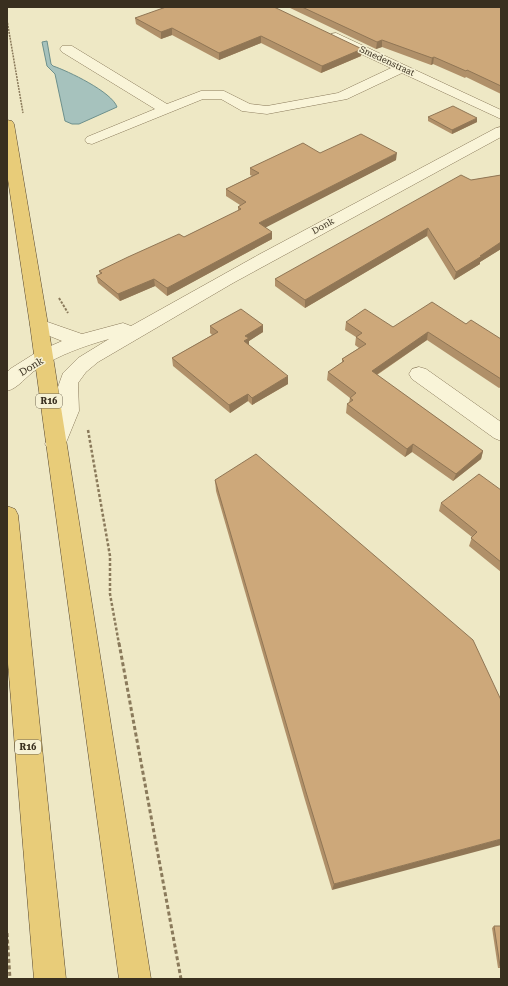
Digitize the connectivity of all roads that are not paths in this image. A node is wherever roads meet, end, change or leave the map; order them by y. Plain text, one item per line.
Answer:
1 (327, 33) edge
2 (67, 49) dead end
3 (402, 68) junction
4 (166, 109) junction
5 (501, 115) edge
6 (7, 124) edge
7 (501, 131) edge
8 (92, 140) dead end
9 (147, 324) junction
10 (38, 325) junction
11 (80, 340) junction
12 (43, 358) junction
13 (419, 374) dead end
14 (7, 384) edge
15 (501, 433) edge
16 (56, 444) junction
17 (7, 515) edge
18 (50, 979) edge
19 (135, 979) edge

1 - 3 street, Smedenstraat
2 - 4 street
3 - 4 street
3 - 5 street, Smedenstraat
4 - 8 street
6 - 10 highway, R16
7 - 9 street, Donk
9 - 11 street, Donk
9 - 16 street, Donk
10 - 11 street
10 - 12 highway, R16
11 - 12 street, Donk
12 - 14 street, Donk
12 - 16 highway, R16
13 - 15 street
16 - 19 highway, R16
17 - 18 highway, R16

